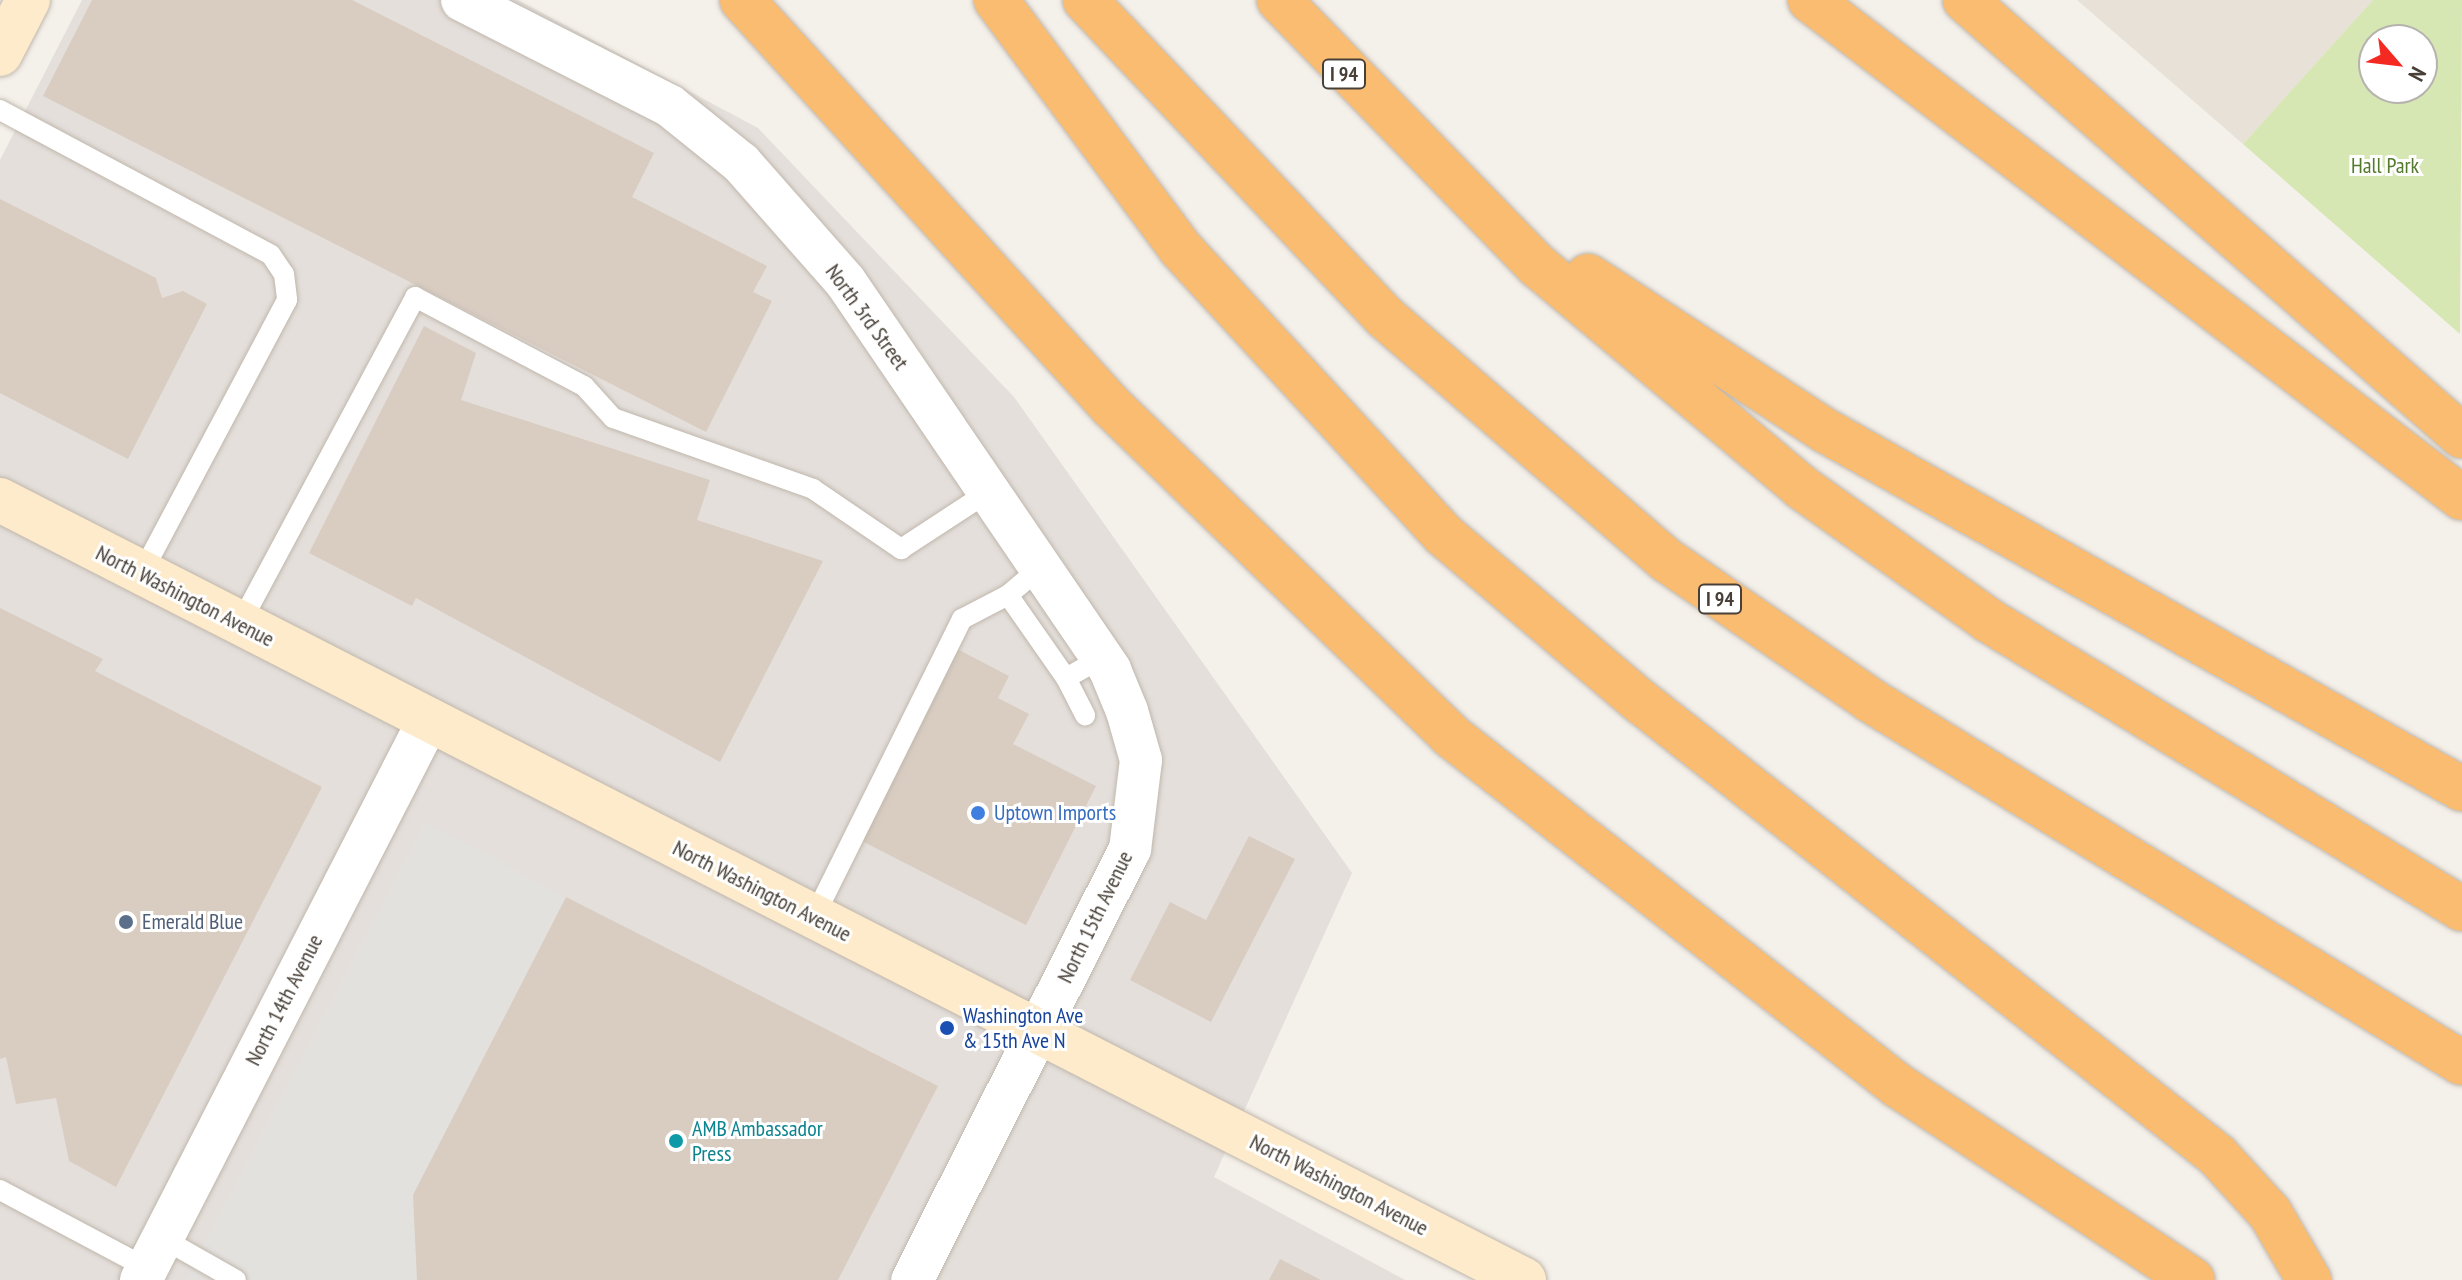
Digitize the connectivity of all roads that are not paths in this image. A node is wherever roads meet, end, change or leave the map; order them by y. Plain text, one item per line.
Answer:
1 (28, 0) edge
2 (462, 0) edge
3 (742, 0) edge
4 (776, 0) edge
5 (996, 0) edge
6 (1085, 0) edge
7 (1279, 0) edge
8 (1810, 0) edge
9 (1965, 0) edge
10 (0, 54) edge
11 (0, 110) edge
12 (1413, 145) junction
13 (1111, 406) junction
14 (2462, 436) edge
15 (988, 492) junction
16 (2462, 498) edge
17 (0, 500) edge
18 (1040, 568) junction
19 (142, 573) junction
20 (1008, 595) junction
21 (1074, 618) junction
22 (240, 624) junction
23 (1040, 640) junction
24 (1102, 658) junction
25 (1066, 678) junction
26 (1085, 715) dead end
27 (428, 721) junction
28 (1141, 760) joint
29 (2462, 789) edge
30 (2462, 909) edge
31 (814, 917) junction
32 (1040, 1032) junction
33 (2462, 1063) edge
34 (0, 1190) edge
35 (150, 1262) edge
36 (236, 1280) edge
37 (912, 1280) edge
38 (1524, 1280) edge
39 (2193, 1280) edge
40 (2309, 1280) edge

1 - 10 main road
2 - 15 street, North 3rd Street
3 - 13 highway
4 - 13 highway
5 - 40 highway
6 - 33 highway, I 94
7 - 12 highway, I 94
8 - 16 highway
9 - 14 highway
11 - 19 lane
12 - 29 highway
12 - 30 highway, I 94
13 - 39 highway
15 - 18 street, North 3rd Street
15 - 22 lane
17 - 19 main road, North Washington Avenue
18 - 20 lane
18 - 21 street, North 3rd Street
19 - 22 main road, North Washington Avenue
20 - 23 lane
20 - 31 lane
21 - 23 lane
21 - 24 street, North 3rd Street
22 - 27 main road, North Washington Avenue
23 - 25 lane
24 - 25 lane
24 - 28 street, North 3rd Street
25 - 26 lane
27 - 31 main road, North Washington Avenue
27 - 35 street, North 14th Avenue
28 - 32 street, North 15th Avenue
31 - 32 main road, North Washington Avenue
32 - 37 street, North 15th Avenue
32 - 38 main road, North Washington Avenue
34 - 35 lane
35 - 36 lane

